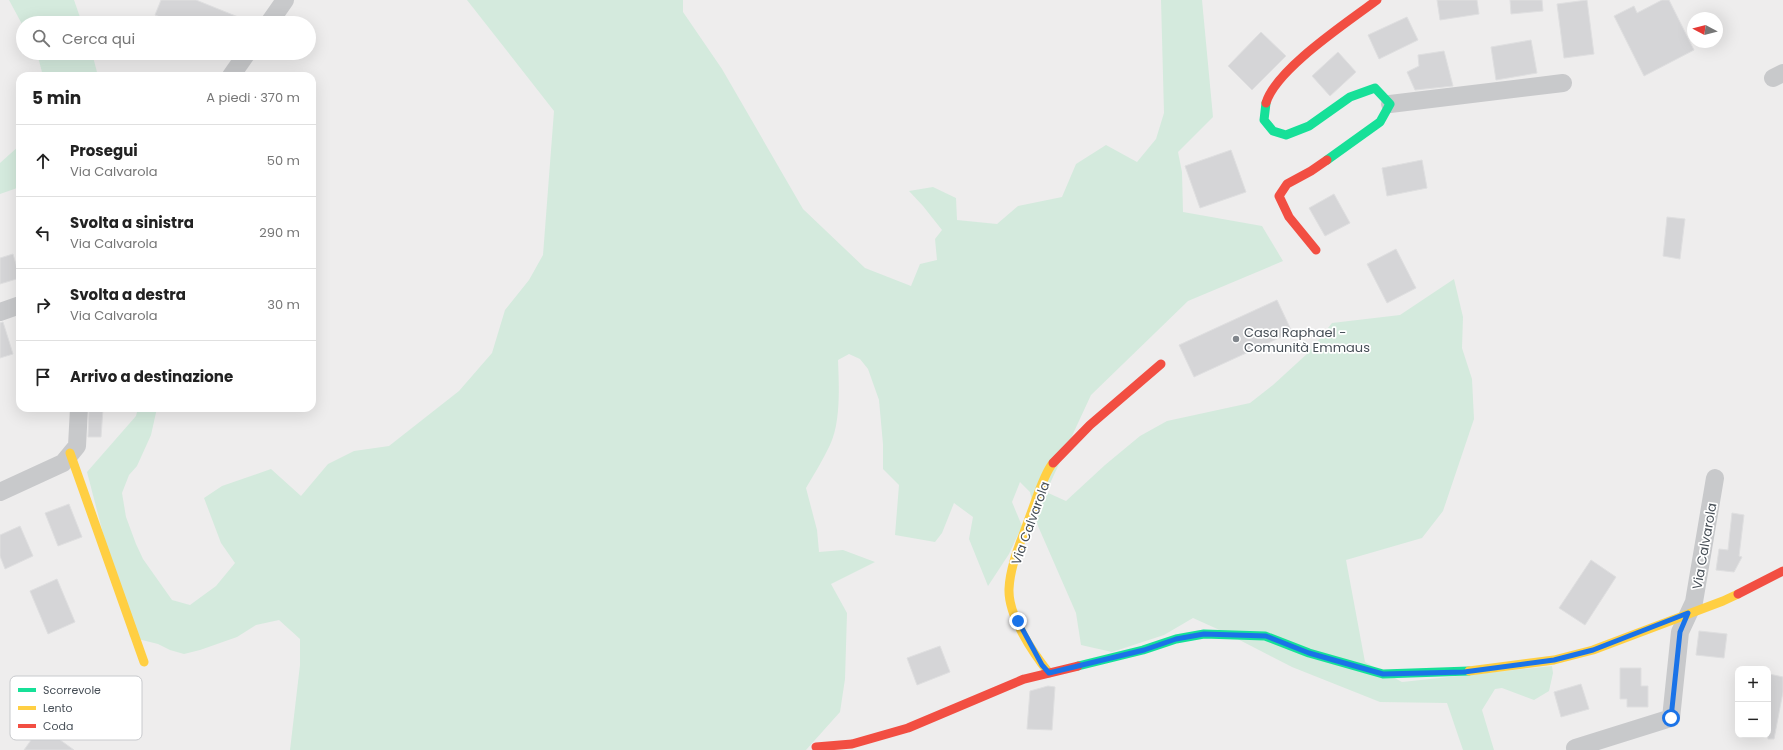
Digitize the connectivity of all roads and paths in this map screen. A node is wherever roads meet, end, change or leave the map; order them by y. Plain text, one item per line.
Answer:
1 (286, 0) edge
2 (1378, 0) edge
3 (274, 16) edge
4 (242, 60) edge
5 (234, 72) edge
6 (1563, 83) dead end
7 (1390, 104) junction
8 (1316, 250) dead end
9 (16, 306) edge
10 (0, 312) edge
11 (1161, 364) dead end
12 (79, 412) edge
13 (70, 454) junction
14 (1715, 478) dead end
15 (0, 492) edge
16 (1783, 571) edge
17 (1688, 613) junction
18 (144, 662) dead end
19 (1049, 673) junction
20 (816, 747) dead end
21 (1575, 748) dead end

1 - 3 street
2 - 7 street
4 - 5 street
6 - 7 street
7 - 8 street
9 - 10 street
11 - 19 street, Via Calvarola
12 - 13 street
13 - 15 street
13 - 18 street
14 - 17 street, Via Calvarola
16 - 17 street, Via Calvarola
17 - 19 street, Via Calvarola
17 - 21 street, Via Calvarola
19 - 20 street, Via Calvarola

